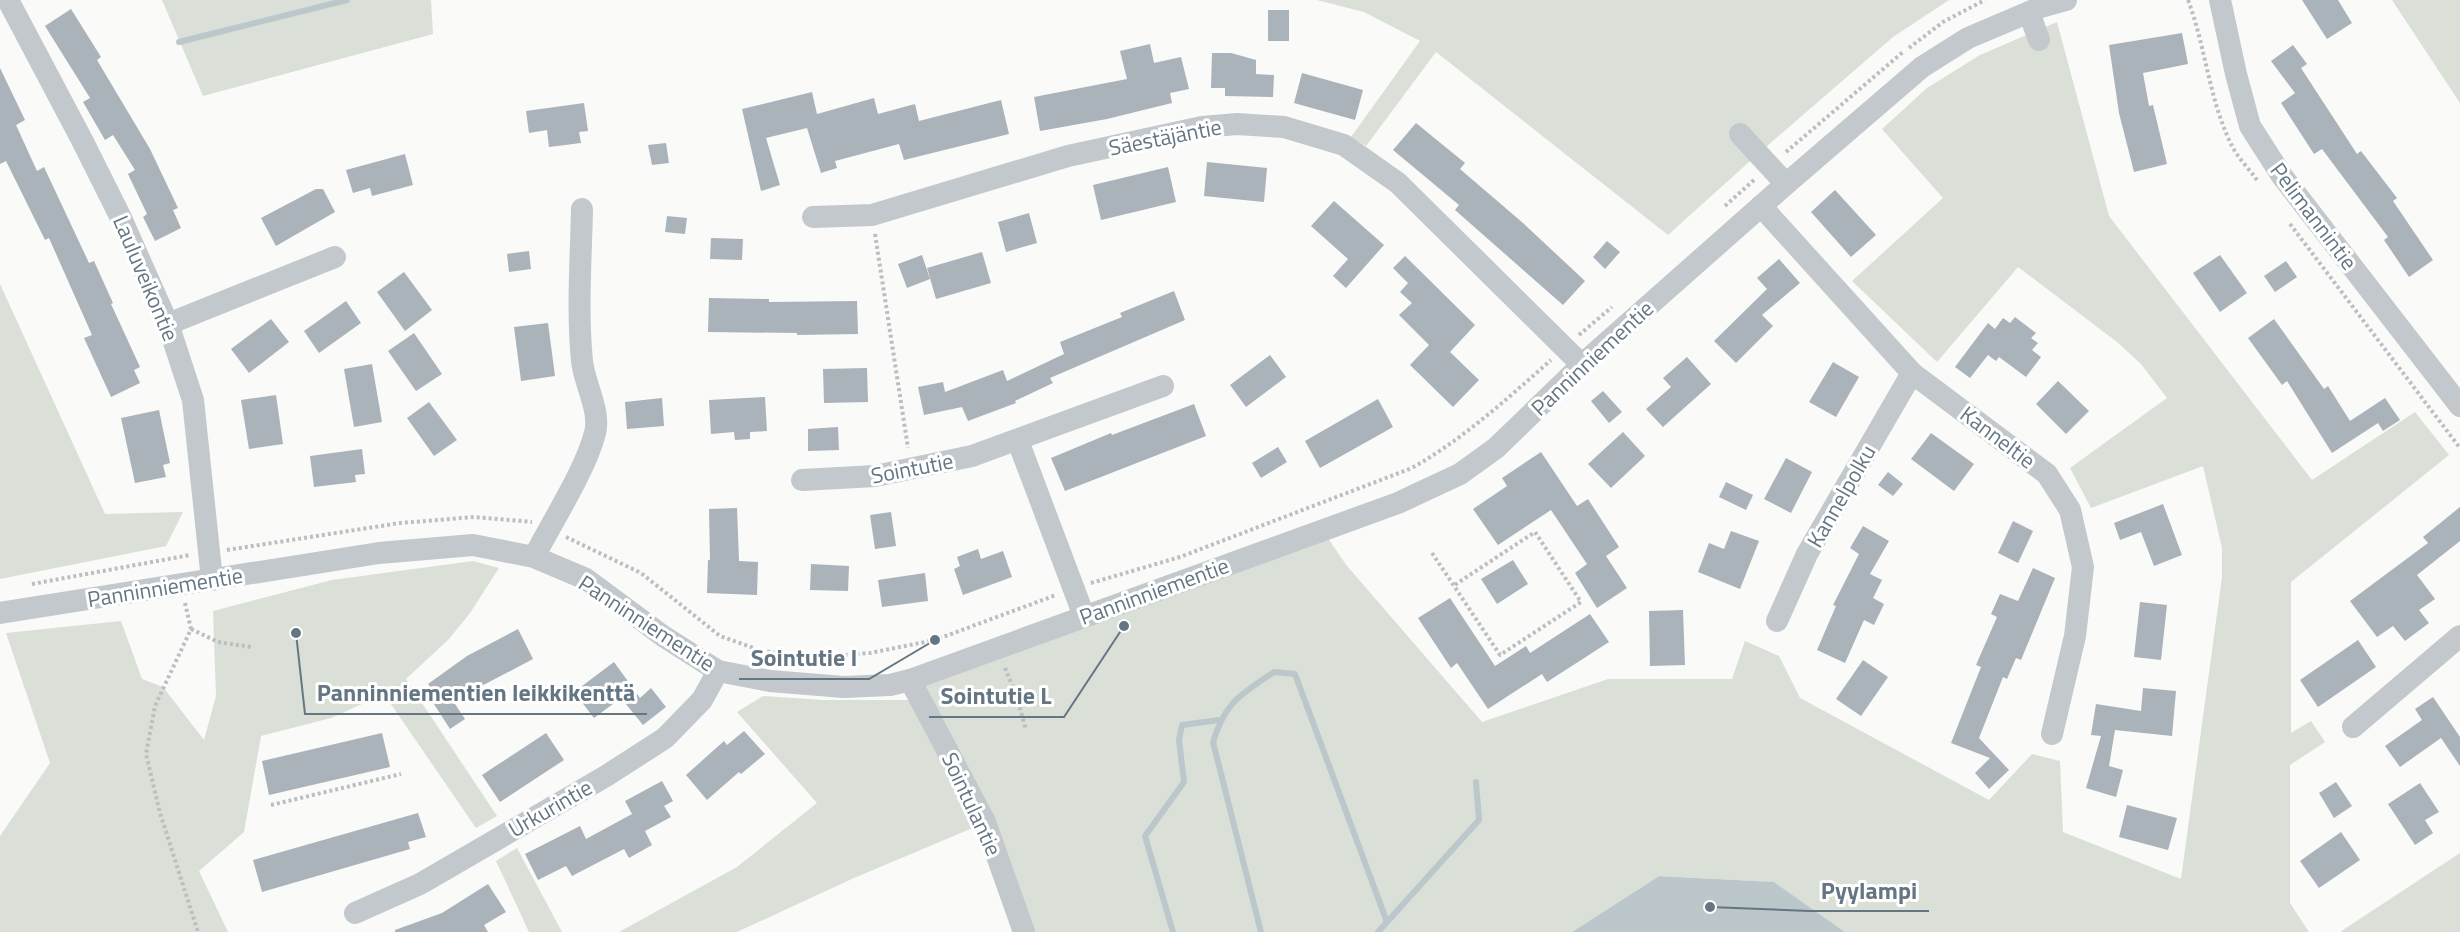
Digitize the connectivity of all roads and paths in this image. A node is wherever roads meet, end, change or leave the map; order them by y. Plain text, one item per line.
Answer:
1 (8, 0) edge
2 (2066, 0) edge
3 (2220, 0) edge
4 (2029, 12) junction
5 (2039, 40) dead end
6 (1740, 134) dead end
7 (1786, 184) junction
8 (1761, 206) junction
9 (582, 209) dead end
10 (872, 215) junction
11 (813, 217) dead end
12 (335, 257) dead end
13 (168, 324) junction
14 (1582, 365) junction
15 (1912, 373) junction
16 (1163, 386) dead end
17 (2460, 406) edge
18 (1018, 441) junction
19 (912, 469) junction
20 (802, 480) dead end
21 (1432, 553) dead end
22 (534, 557) junction
23 (212, 580) junction
24 (181, 584) junction
25 (1454, 586) junction
26 (0, 613) edge
27 (1084, 616) junction
28 (1777, 621) dead end
29 (191, 629) junction
30 (2460, 636) edge
31 (251, 647) dead end
32 (998, 648) junction
33 (718, 671) junction
34 (910, 680) junction
35 (2353, 727) dead end
36 (1026, 730) dead end
37 (2052, 734) dead end
38 (401, 774) dead end
39 (271, 805) dead end
40 (355, 913) dead end
41 (198, 932) edge
42 (1024, 932) edge

1 - 13 street, Lauluveikontie
2 - 4 street, Panninniementie
3 - 17 street, Pelimannintie
4 - 5 street
4 - 7 street, Panninniementie
6 - 7 street
7 - 8 street, Panninniementie
8 - 14 street, Panninniementie
8 - 15 street, Kanneltie
9 - 22 street
10 - 11 street, Säestäjäntie
10 - 14 street, Säestäjäntie
10 - 19 path
12 - 13 street
13 - 23 street, Lauluveikontie
14 - 27 street, Panninniementie
15 - 28 street, Kannelpolku
15 - 37 street, Kanneltie
16 - 18 street, Sointutie
18 - 19 street, Sointutie
18 - 27 street
19 - 20 street, Sointutie
21 - 25 path
22 - 23 street, Panninniementie
22 - 33 street, Panninniementie
23 - 24 street, Panninniementie
24 - 26 street, Panninniementie
24 - 29 path
25 - 25 path
27 - 32 street, Panninniementie
29 - 31 path
29 - 41 path
30 - 35 street
32 - 34 street, Panninniementie
32 - 36 path
33 - 34 street, Panninniementie
33 - 40 street, Urkurintie
34 - 42 street, Sointulantie
38 - 39 path

